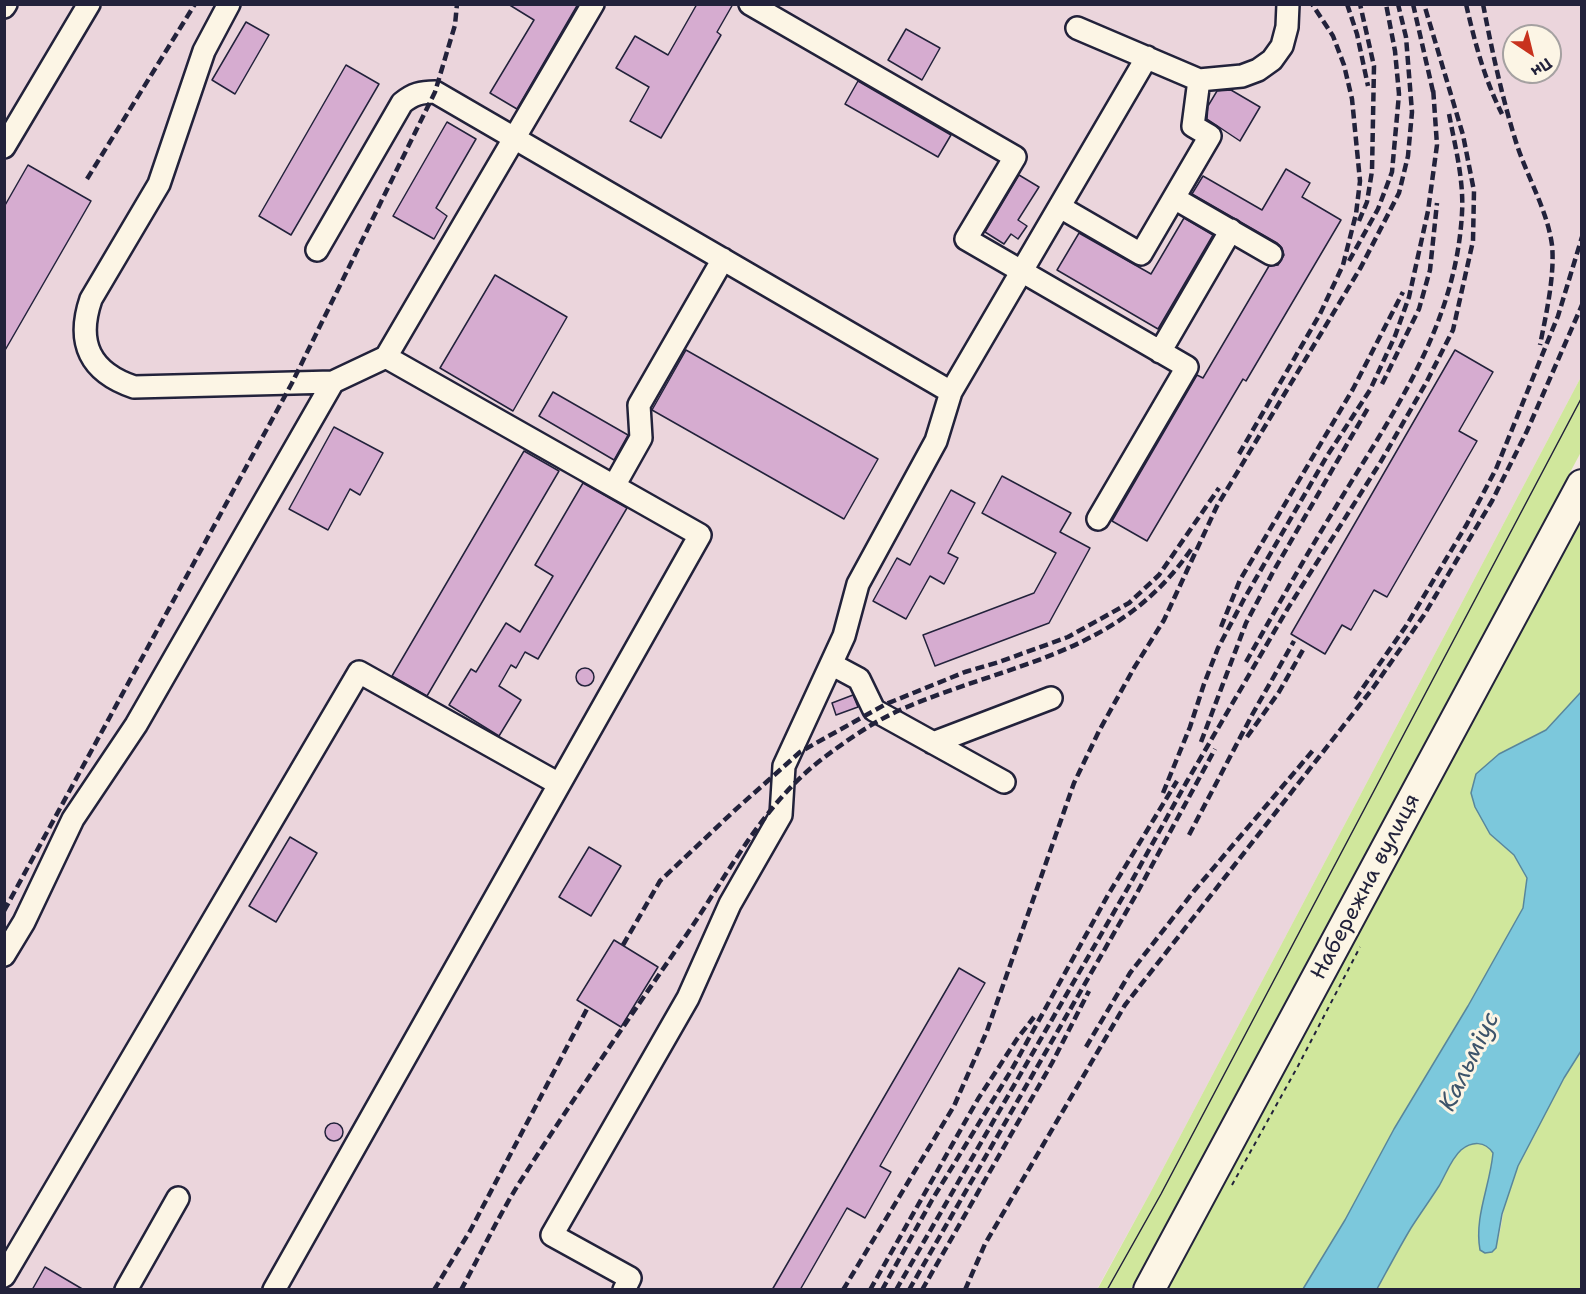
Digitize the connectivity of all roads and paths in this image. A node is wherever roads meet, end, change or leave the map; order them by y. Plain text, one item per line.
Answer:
1 (89, 4) edge
2 (229, 4) edge
3 (593, 4) edge
4 (750, 4) edge
5 (1288, 4) edge
6 (1077, 28) dead end
7 (1147, 57) junction
8 (1199, 80) junction
9 (514, 138) junction
10 (4, 147) edge
11 (1174, 198) junction
12 (1060, 207) junction
13 (1231, 230) junction
14 (317, 250) dead end
15 (1270, 254) dead end
16 (723, 259) junction
17 (1022, 271) junction
18 (1160, 352) junction
19 (386, 357) junction
20 (333, 382) junction
21 (951, 392) junction
22 (1581, 485) edge
23 (614, 486) junction
24 (1098, 519) dead end
25 (831, 664) junction
26 (1051, 698) dead end
27 (933, 743) junction
28 (1004, 782) dead end
29 (559, 784) junction
30 (4, 955) edge
31 (178, 1198) dead end
32 (4, 1276) edge
33 (126, 1290) edge
34 (274, 1290) edge
35 (624, 1290) edge
36 (1149, 1290) edge

1 - 10 lane
2 - 20 lane
3 - 9 lane
4 - 17 lane
5 - 8 lane
6 - 7 lane
7 - 8 lane
7 - 12 lane
8 - 11 lane
9 - 14 lane
9 - 16 lane
9 - 19 lane
11 - 12 lane
11 - 13 lane
12 - 17 lane
13 - 15 lane
13 - 18 lane
16 - 21 lane
16 - 23 lane
17 - 18 lane
17 - 21 lane
18 - 24 lane
19 - 20 lane
19 - 23 lane
20 - 30 lane
21 - 25 lane
22 - 36 highway, Набережна вулиця
23 - 29 lane
25 - 27 lane
25 - 35 lane
26 - 27 lane
27 - 28 lane
29 - 32 lane
29 - 34 lane
31 - 33 lane

